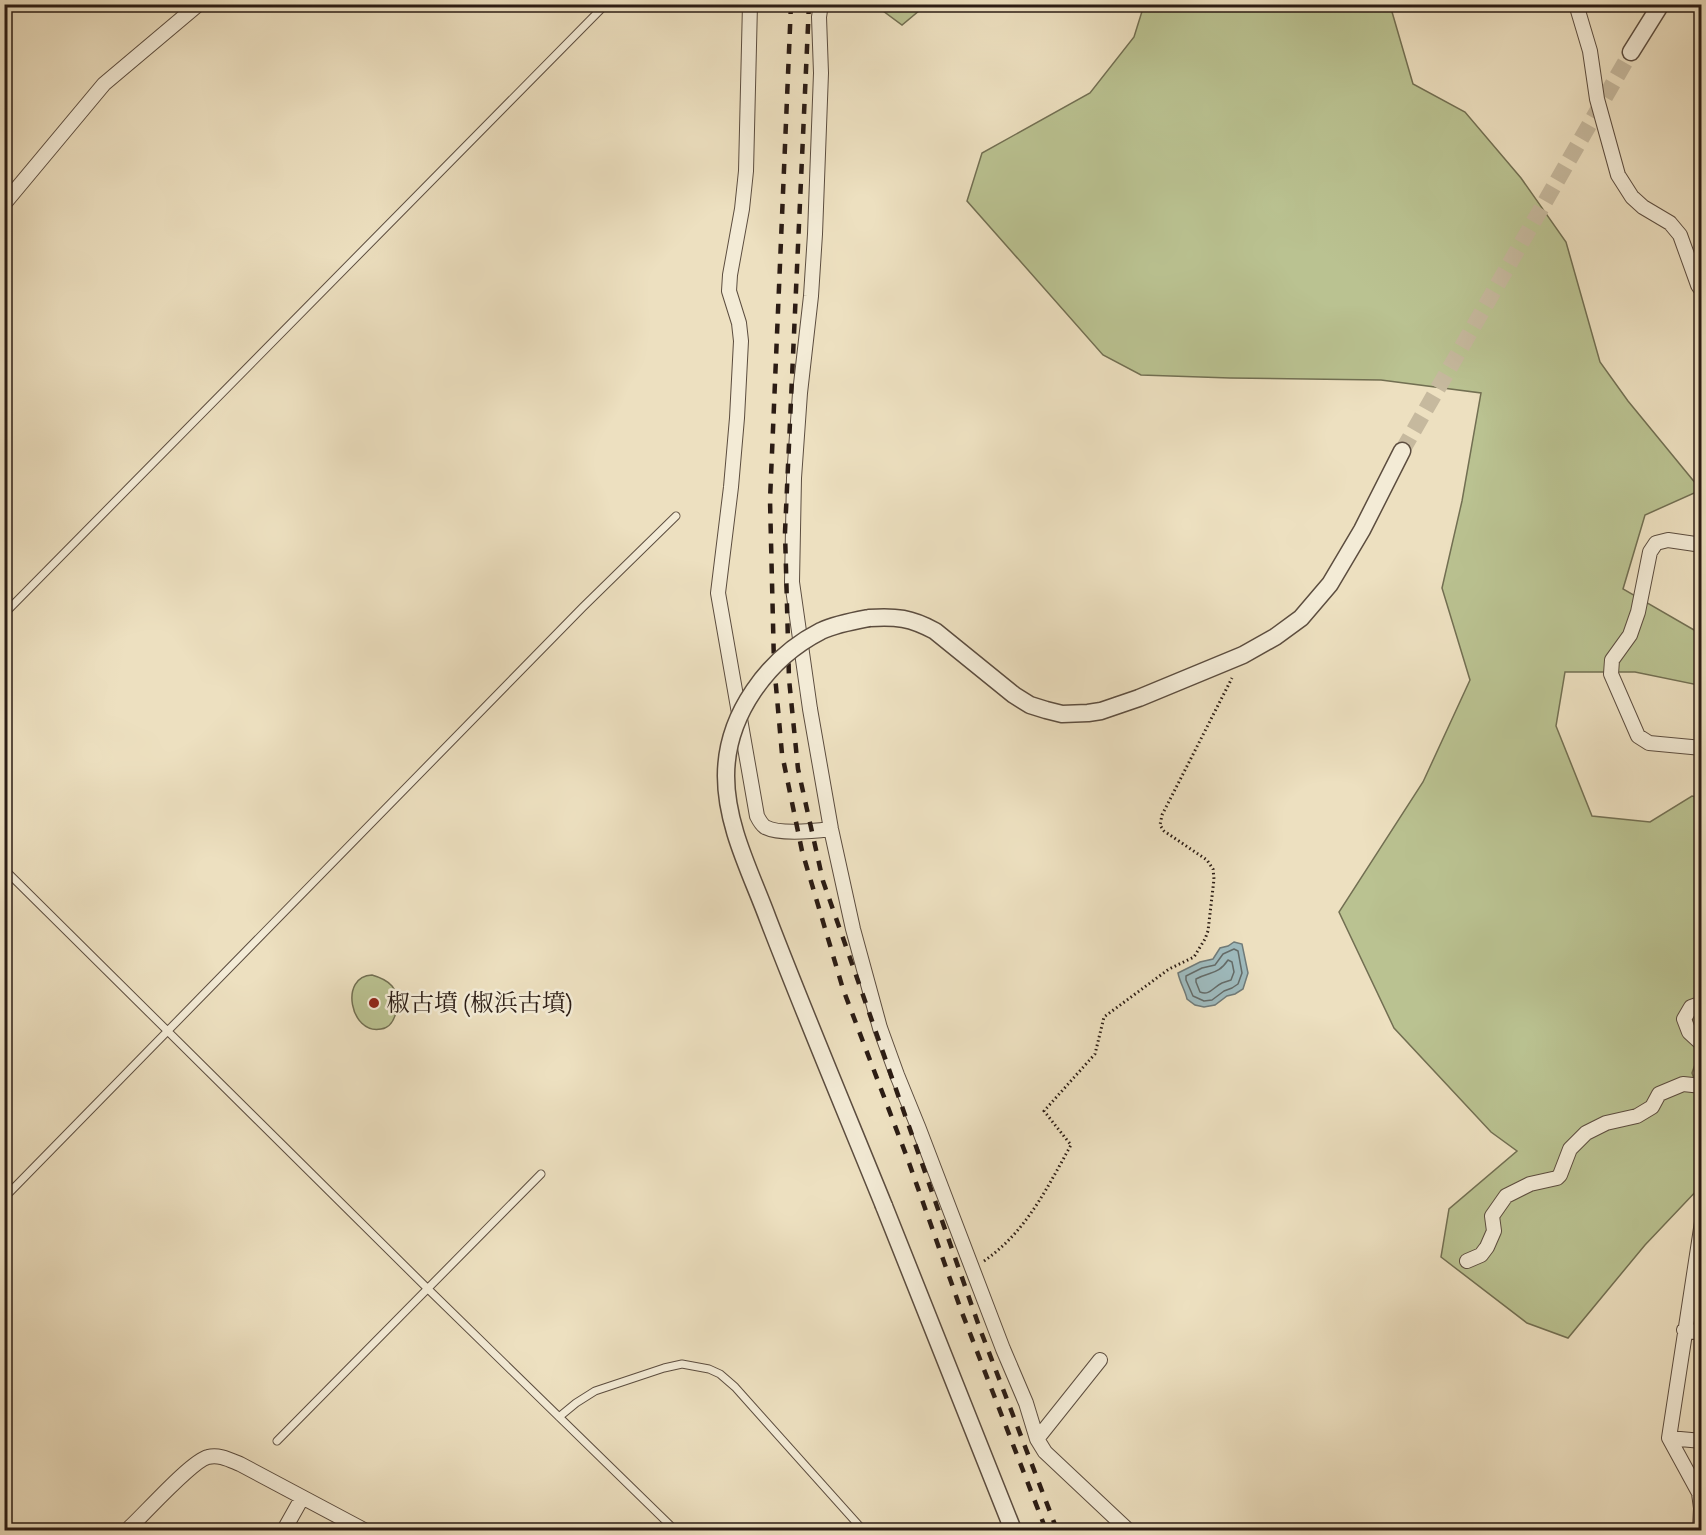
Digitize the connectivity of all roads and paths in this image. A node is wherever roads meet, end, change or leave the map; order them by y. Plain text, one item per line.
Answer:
1 (199, 4) edge
2 (606, 4) edge
3 (750, 4) edge
4 (821, 4) edge
5 (1576, 4) edge
6 (1661, 4) edge
7 (1631, 52) tunnel mouth
8 (4, 204) edge
9 (1701, 291) edge
10 (1402, 451) tunnel mouth
11 (676, 516) dead end
12 (1701, 546) edge
13 (4, 614) edge
14 (1244, 655) junction
15 (1701, 748) edge
16 (831, 829) junction
17 (4, 869) edge
18 (1701, 1003) edge
19 (168, 1031) junction
20 (1701, 1044) edge
21 (1701, 1086) edge
22 (541, 1174) dead end
23 (4, 1198) edge
24 (1701, 1222) edge
25 (1467, 1262) dead end
26 (972, 1268) junction
27 (428, 1289) junction
28 (1684, 1330) junction
29 (1701, 1333) edge
30 (1100, 1360) dead end
31 (559, 1417) junction
32 (1669, 1438) junction
33 (1037, 1439) junction
34 (277, 1441) dead end
35 (1701, 1441) edge
36 (302, 1497) junction
37 (127, 1530) edge
38 (284, 1530) edge
39 (364, 1530) edge
40 (675, 1530) edge
41 (863, 1530) edge
42 (1013, 1530) edge
43 (1128, 1530) edge
44 (1700, 1530) edge

1 - 8 street
2 - 13 lane
3 - 16 street
4 - 16 street
5 - 9 street
6 - 7 street
10 - 14 street
11 - 19 lane
12 - 15 street
14 - 26 path
14 - 42 street, bridge
16 - 26 street
17 - 19 lane
18 - 20 street
19 - 23 lane
19 - 27 lane
21 - 25 street
22 - 27 lane
24 - 28 street
26 - 33 street
27 - 31 lane
27 - 34 lane
28 - 29 street
28 - 32 street
30 - 33 street
31 - 40 lane
31 - 41 lane
32 - 35 street
32 - 44 street
33 - 43 street
36 - 37 street
36 - 38 street
36 - 39 street

